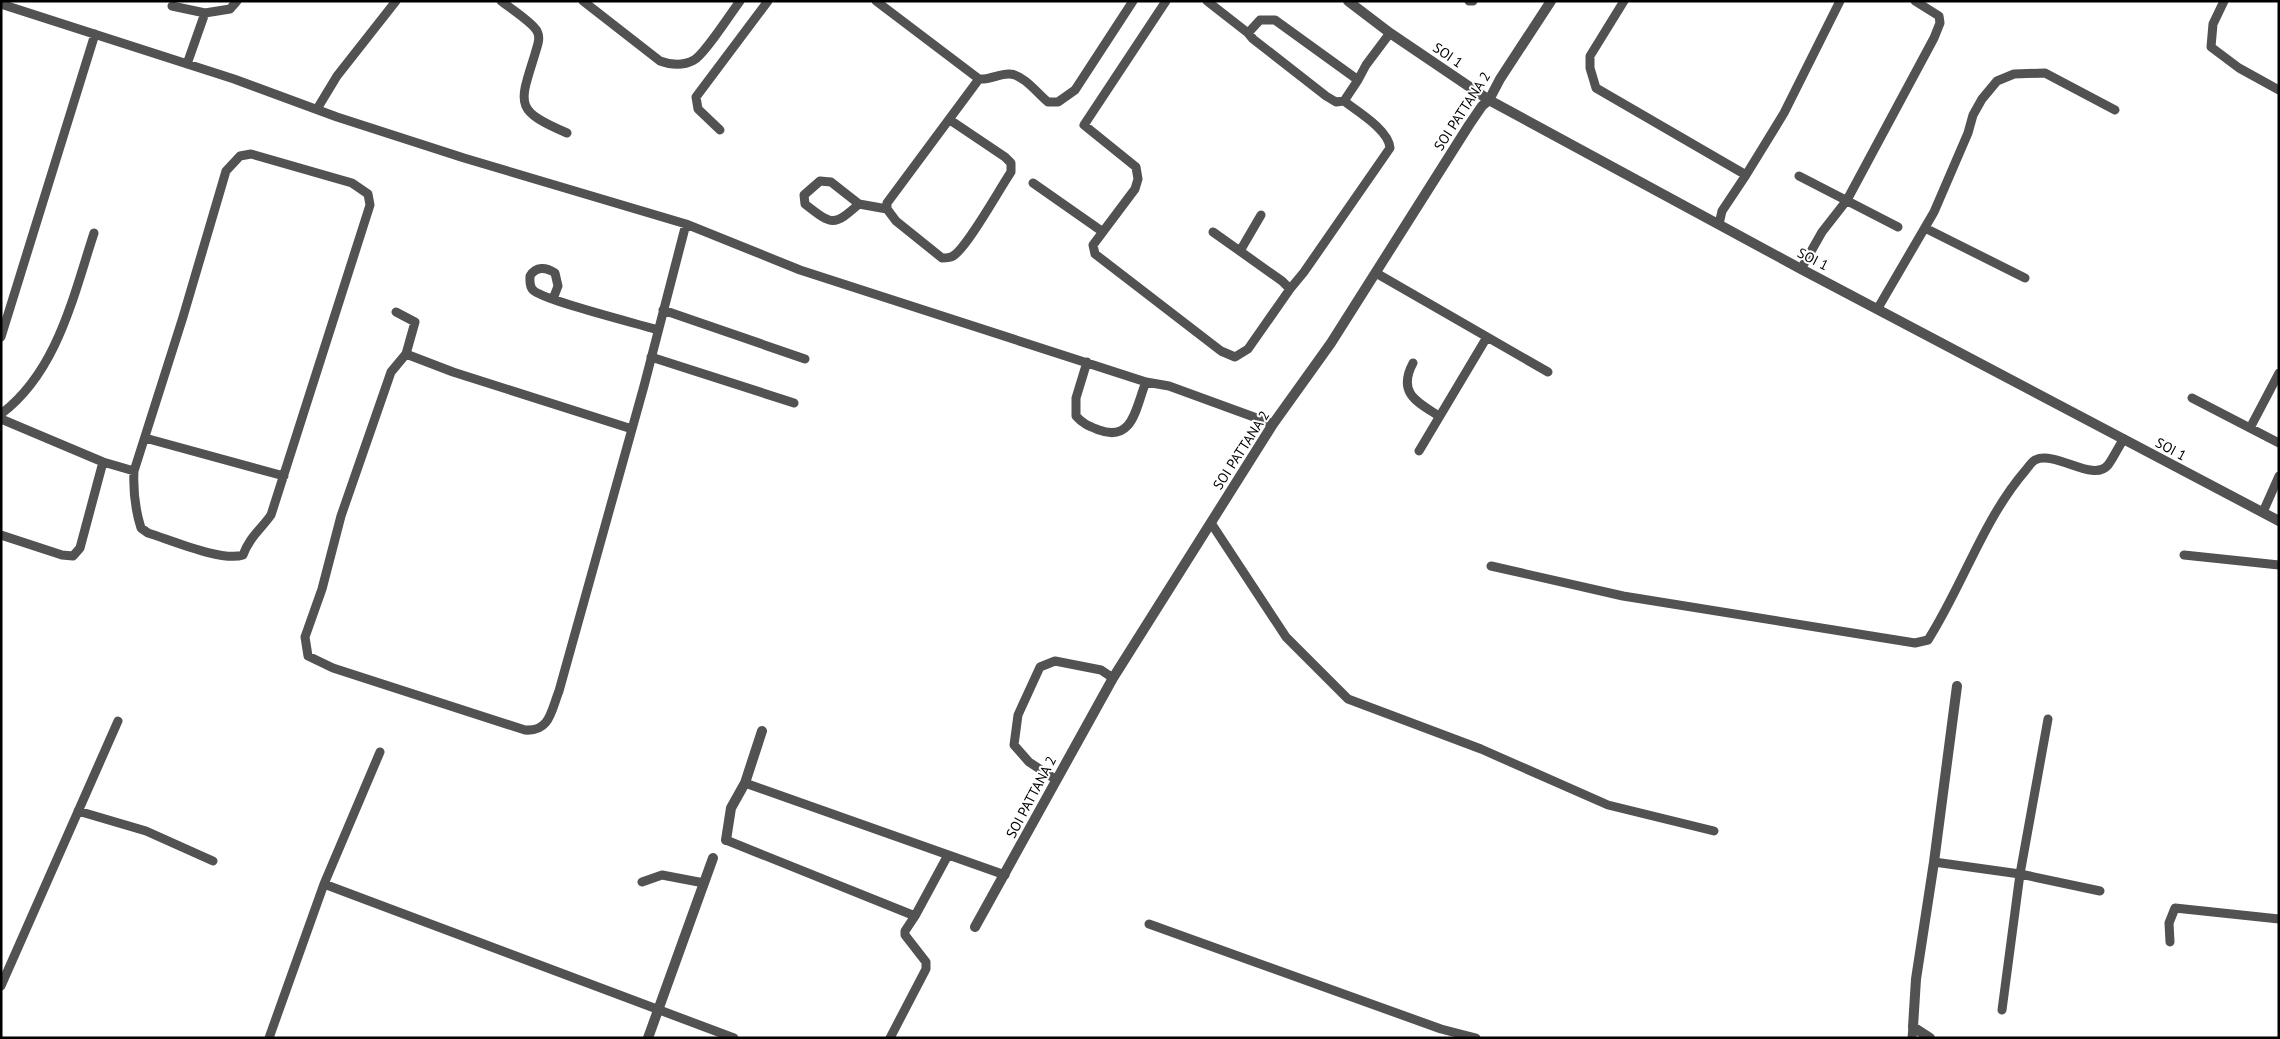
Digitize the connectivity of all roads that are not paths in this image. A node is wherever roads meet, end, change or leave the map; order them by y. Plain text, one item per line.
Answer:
1 (237, 1) edge
2 (396, 1) edge
3 (501, 1) edge
4 (583, 1) edge
5 (740, 1) edge
6 (768, 1) edge
7 (876, 1) edge
8 (1132, 1) edge
9 (1166, 1) edge
10 (1207, 1) edge
11 (1348, 1) edge
12 (1469, 1) edge
13 (1473, 1) edge
14 (1551, 1) edge
15 (1624, 1) edge
16 (1840, 1) edge
17 (1916, 1) edge
18 (2224, 1) edge
19 (1, 4) edge
20 (172, 6) dead end
21 (205, 13) junction
22 (1248, 33) junction
23 (1390, 33) junction
24 (95, 34) junction
25 (187, 64) junction
26 (979, 79) junction
27 (1358, 80) junction
28 (2279, 90) edge
29 (1344, 100) junction
30 (1489, 100) junction
31 (317, 109) junction
32 (2115, 110) dead end
33 (950, 120) junction
34 (720, 130) dead end
35 (567, 133) dead end
36 (1746, 175) junction
37 (1799, 176) dead end
38 (1033, 183) dead end
39 (1847, 200) junction
40 (859, 204) junction
41 (887, 210) junction
42 (1261, 215) dead end
43 (686, 224) junction
44 (1718, 224) junction
45 (1898, 227) dead end
46 (1925, 228) junction
47 (1103, 232) junction
48 (1214, 232) dead end
49 (94, 234) dead end
50 (1240, 251) junction
51 (1801, 269) junction
52 (1376, 272) junction
53 (2025, 278) dead end
54 (1290, 289) junction
55 (552, 299) dead end
56 (1878, 308) junction
57 (663, 310) junction
58 (396, 312) dead end
59 (658, 330) junction
60 (1, 337) edge
61 (1487, 337) junction
62 (406, 354) junction
63 (651, 357) junction
64 (805, 359) dead end
65 (1087, 362) junction
66 (1413, 363) dead end
67 (1548, 372) dead end
68 (2279, 372) edge
69 (1146, 382) junction
70 (2192, 398) dead end
71 (794, 403) dead end
72 (1, 414) edge
73 (1439, 416) junction
74 (1, 420) edge
75 (1273, 424) junction
76 (2250, 428) junction
77 (632, 429) junction
78 (145, 438) junction
79 (2124, 439) junction
80 (2279, 443) edge
81 (1418, 451) dead end
82 (102, 462) junction
83 (134, 471) junction
84 (284, 476) junction
85 (2279, 476) edge
86 (2263, 512) junction
87 (2279, 521) edge
88 (1211, 523) junction
89 (1, 535) edge
90 (2184, 554) dead end
91 (2279, 565) edge
92 (1491, 566) dead end
93 (1113, 678) junction
94 (1956, 686) dead end
95 (2048, 719) dead end
96 (118, 721) dead end
97 (762, 731) dead end
98 (380, 752) dead end
99 (1055, 778) junction
100 (745, 783) junction
101 (78, 810) junction
102 (1714, 832) dead end
103 (726, 840) joint
104 (948, 855) junction
105 (713, 858) dead end
106 (213, 861) dead end
107 (1934, 862) junction
108 (2020, 874) junction
109 (1005, 875) junction
110 (642, 882) dead end
111 (704, 883) junction
112 (324, 884) junction
113 (2100, 891) dead end
114 (915, 916) junction
115 (2279, 919) edge
116 (1149, 924) dead end
117 (975, 927) dead end
118 (2170, 942) dead end
119 (1, 986) edge
120 (660, 1008) junction
121 (2002, 1010) dead end
122 (1913, 1027) junction
123 (269, 1038) edge
124 (648, 1038) edge
125 (734, 1038) edge
126 (890, 1038) edge
127 (1476, 1038) edge
128 (1912, 1038) edge
129 (1930, 1038) edge

1 - 21 lane
2 - 31 lane
3 - 35 lane
4 - 5 lane
6 - 34 lane
7 - 26 lane
8 - 26 lane
9 - 47 lane
10 - 22 lane
11 - 23 street, SOI 1
12 - 13 lane
14 - 30 street, SOI PATTANA 2
15 - 36 lane
16 - 36 lane
17 - 39 lane
18 - 28 lane
19 - 24 lane
20 - 21 lane
21 - 25 lane
22 - 27 lane
22 - 29 lane
23 - 27 lane
23 - 30 street, SOI 1
24 - 25 lane
24 - 60 lane
25 - 31 lane
26 - 33 lane
27 - 29 lane
29 - 54 lane
30 - 44 street, SOI 1
30 - 52 street, SOI PATTANA 2
31 - 43 lane
32 - 46 lane
33 - 41 lane
33 - 41 lane
36 - 44 lane
37 - 39 lane
38 - 47 lane
39 - 45 lane
39 - 51 lane
40 - 40 lane
40 - 41 lane
42 - 50 lane
43 - 57 lane
43 - 65 lane
44 - 51 street, SOI 1
46 - 53 lane
46 - 56 lane
47 - 54 lane
48 - 50 lane
49 - 72 lane
50 - 54 lane
51 - 56 street, SOI 1
52 - 61 lane
52 - 75 street, SOI PATTANA 2
55 - 59 lane
56 - 79 street, SOI 1
57 - 59 lane
57 - 64 lane
58 - 62 lane
59 - 63 lane
61 - 67 lane
61 - 73 lane
62 - 77 lane
62 - 77 lane
63 - 71 lane
63 - 77 lane
65 - 69 lane
65 - 69 lane
66 - 73 lane
68 - 76 lane
69 - 75 lane
70 - 76 lane
73 - 81 lane
74 - 82 lane
75 - 88 street, SOI PATTANA 2
76 - 80 lane
78 - 83 lane
78 - 84 lane
78 - 84 lane
79 - 86 street, SOI 1
79 - 92 lane
82 - 83 lane
82 - 89 lane
83 - 84 lane
85 - 86 lane
86 - 87 street, SOI 1
88 - 93 street, SOI PATTANA 2
88 - 102 lane
90 - 91 lane
93 - 99 street, SOI PATTANA 2
93 - 99 lane
94 - 107 street
95 - 108 lane
96 - 101 lane
97 - 100 street
98 - 112 lane
99 - 109 street, SOI PATTANA 2
100 - 103 street
100 - 104 lane
101 - 106 lane
101 - 119 lane
103 - 114 lane
104 - 109 lane
104 - 114 lane
105 - 111 street
107 - 108 lane
107 - 122 street
108 - 113 lane
108 - 121 lane
109 - 117 street, SOI PATTANA 2
110 - 111 lane
111 - 120 street
112 - 120 lane
112 - 123 lane
114 - 126 lane
115 - 118 lane
116 - 127 lane
120 - 124 street
120 - 125 lane
122 - 128 lane
122 - 129 street

